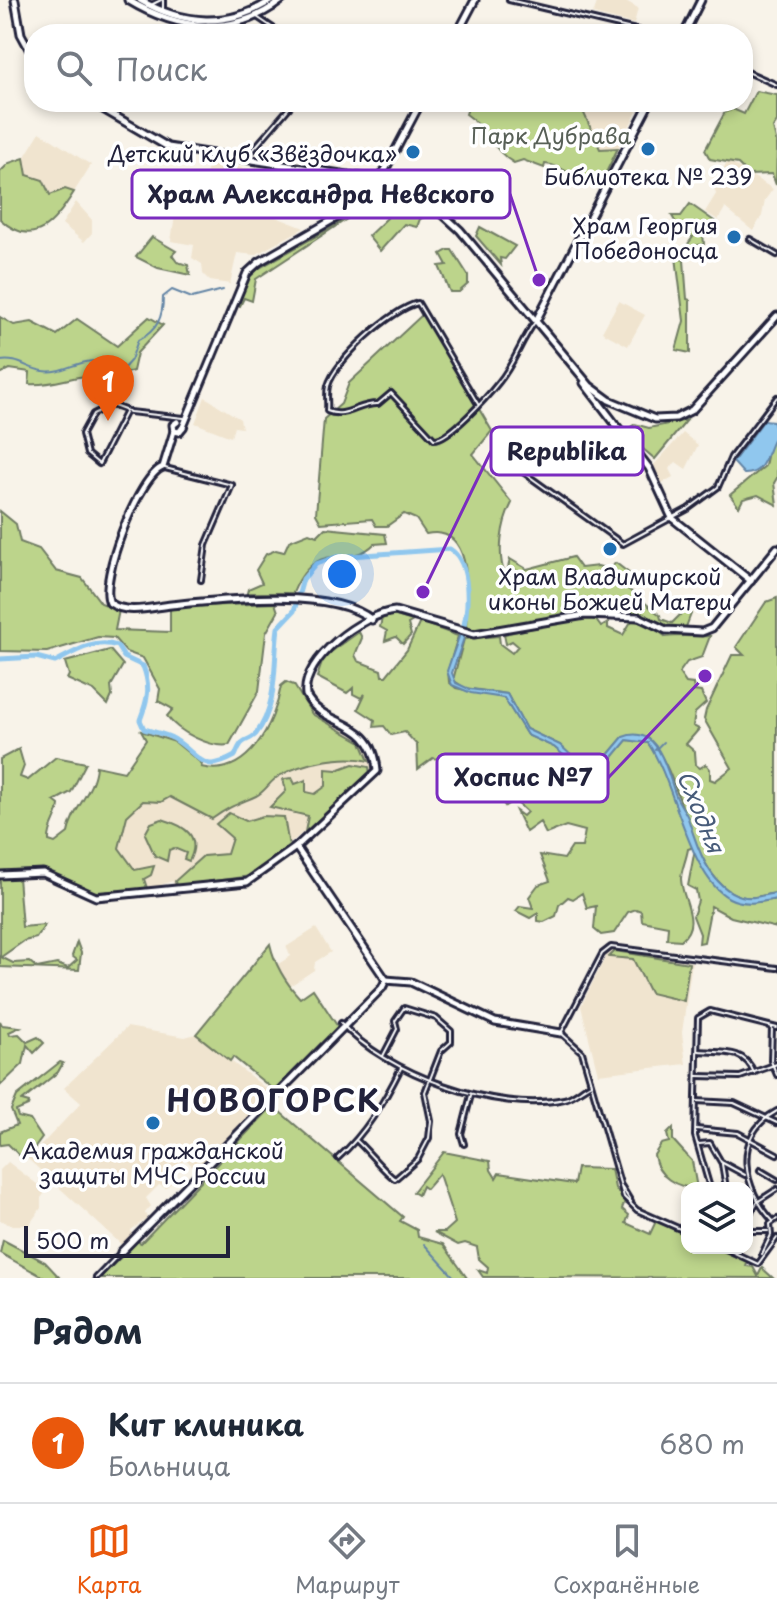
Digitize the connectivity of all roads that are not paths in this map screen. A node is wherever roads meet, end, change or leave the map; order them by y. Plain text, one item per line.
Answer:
1 (15, 0) edge
2 (128, 0) edge
3 (140, 0) edge
4 (162, 0) edge
5 (272, 0) edge
6 (282, 0) edge
7 (475, 0) edge
8 (509, 0) edge
9 (701, 0) edge
10 (149, 5) junction
11 (268, 10) junction
12 (170, 15) junction
13 (254, 17) junction
14 (267, 22) junction
15 (183, 24) edge
16 (226, 24) edge
17 (270, 24) edge
18 (462, 24) edge
19 (611, 24) edge
20 (689, 24) edge
21 (24, 40) edge
22 (753, 74) edge
23 (777, 85) edge
24 (108, 112) edge
25 (285, 112) edge
26 (416, 112) edge
27 (645, 112) edge
28 (245, 159) junction
29 (381, 178) junction
30 (750, 239) dead end
31 (777, 255) edge
32 (777, 316) edge
33 (537, 319) junction
34 (578, 372) junction
35 (598, 393) junction
36 (609, 400) junction
37 (776, 400) edge
38 (478, 404) junction
39 (599, 406) junction
40 (126, 411) junction
41 (170, 416) junction
42 (184, 418) junction
43 (175, 422) junction
44 (183, 427) junction
45 (174, 431) junction
46 (504, 451) dead end
47 (163, 467) junction
48 (672, 518) junction
49 (777, 548) edge
50 (201, 580) dead end
51 (751, 581) junction
52 (372, 620) junction
53 (296, 847) junction
54 (0, 875) edge
55 (777, 968) edge
56 (386, 980) junction
57 (342, 1025) junction
58 (775, 1027) edge
59 (561, 1033) junction
60 (697, 1051) junction
61 (383, 1056) junction
62 (777, 1064) edge
63 (773, 1066) junction
64 (402, 1067) junction
65 (754, 1073) junction
66 (777, 1075) edge
67 (696, 1076) junction
68 (430, 1079) junction
69 (592, 1084) junction
70 (471, 1094) junction
71 (695, 1100) junction
72 (777, 1111) edge
73 (768, 1118) junction
74 (777, 1123) edge
75 (695, 1129) junction
76 (752, 1139) junction
77 (357, 1141) junction
78 (464, 1144) dead end
79 (697, 1144) junction
80 (777, 1154) edge
81 (338, 1158) dead end
82 (722, 1163) junction
83 (730, 1167) junction
84 (760, 1170) dead end
85 (725, 1174) junction
86 (746, 1176) junction
87 (777, 1180) edge
88 (708, 1182) edge
89 (726, 1182) edge
90 (777, 1189) edge
91 (757, 1202) junction
92 (753, 1209) edge
93 (775, 1220) edge
94 (681, 1229) edge
95 (753, 1232) edge
96 (770, 1233) junction
97 (777, 1238) edge
98 (121, 1252) joint
99 (737, 1254) edge
100 (753, 1261) junction
101 (96, 1278) edge

1 - 21 street
2 - 15 street
3 - 10 street
4 - 10 street
4 - 12 street
5 - 12 street
6 - 11 street
7 - 18 street
8 - 19 street
9 - 20 street
10 - 12 street
11 - 13 street
11 - 14 street
13 - 14 street
13 - 16 street
14 - 17 street
22 - 23 street
24 - 28 street
25 - 28 street
26 - 29 street
27 - 33 street
28 - 29 street
29 - 33 street
29 - 42 street
30 - 31 street
32 - 36 street
33 - 34 street
33 - 38 street
34 - 35 street
34 - 39 street
35 - 36 street
35 - 39 street
36 - 39 street
37 - 48 street
38 - 38 street
39 - 48 street
40 - 40 street
40 - 41 street
41 - 42 street
41 - 43 street
42 - 43 street
42 - 44 street
43 - 44 street
43 - 45 street
44 - 45 street
45 - 47 street
46 - 48 street
47 - 50 street
47 - 52 street
48 - 51 street
49 - 51 street
51 - 52 street
52 - 53 street
53 - 54 street
53 - 56 street
55 - 59 street
56 - 57 street
56 - 59 street
57 - 61 street
57 - 98 street
58 - 60 street
58 - 63 street
59 - 69 street
60 - 65 street
60 - 67 street
61 - 64 street
61 - 68 street
62 - 63 street
63 - 65 street
63 - 66 street
64 - 68 street
64 - 77 street
65 - 67 street
67 - 71 street
68 - 70 street
68 - 77 street
69 - 70 street
69 - 94 street
70 - 78 street
71 - 73 street
71 - 75 street
72 - 73 street
73 - 74 street
73 - 76 street
75 - 76 street
75 - 79 street
76 - 80 street
76 - 86 street
77 - 81 street
79 - 82 street
79 - 88 street
82 - 83 street
82 - 85 street
83 - 85 street
83 - 86 street
84 - 87 street
85 - 89 street
86 - 91 street
90 - 91 street
91 - 92 street
91 - 93 street
93 - 96 street
95 - 96 street
96 - 97 street
96 - 100 street
97 - 100 street
98 - 101 street
99 - 100 street

